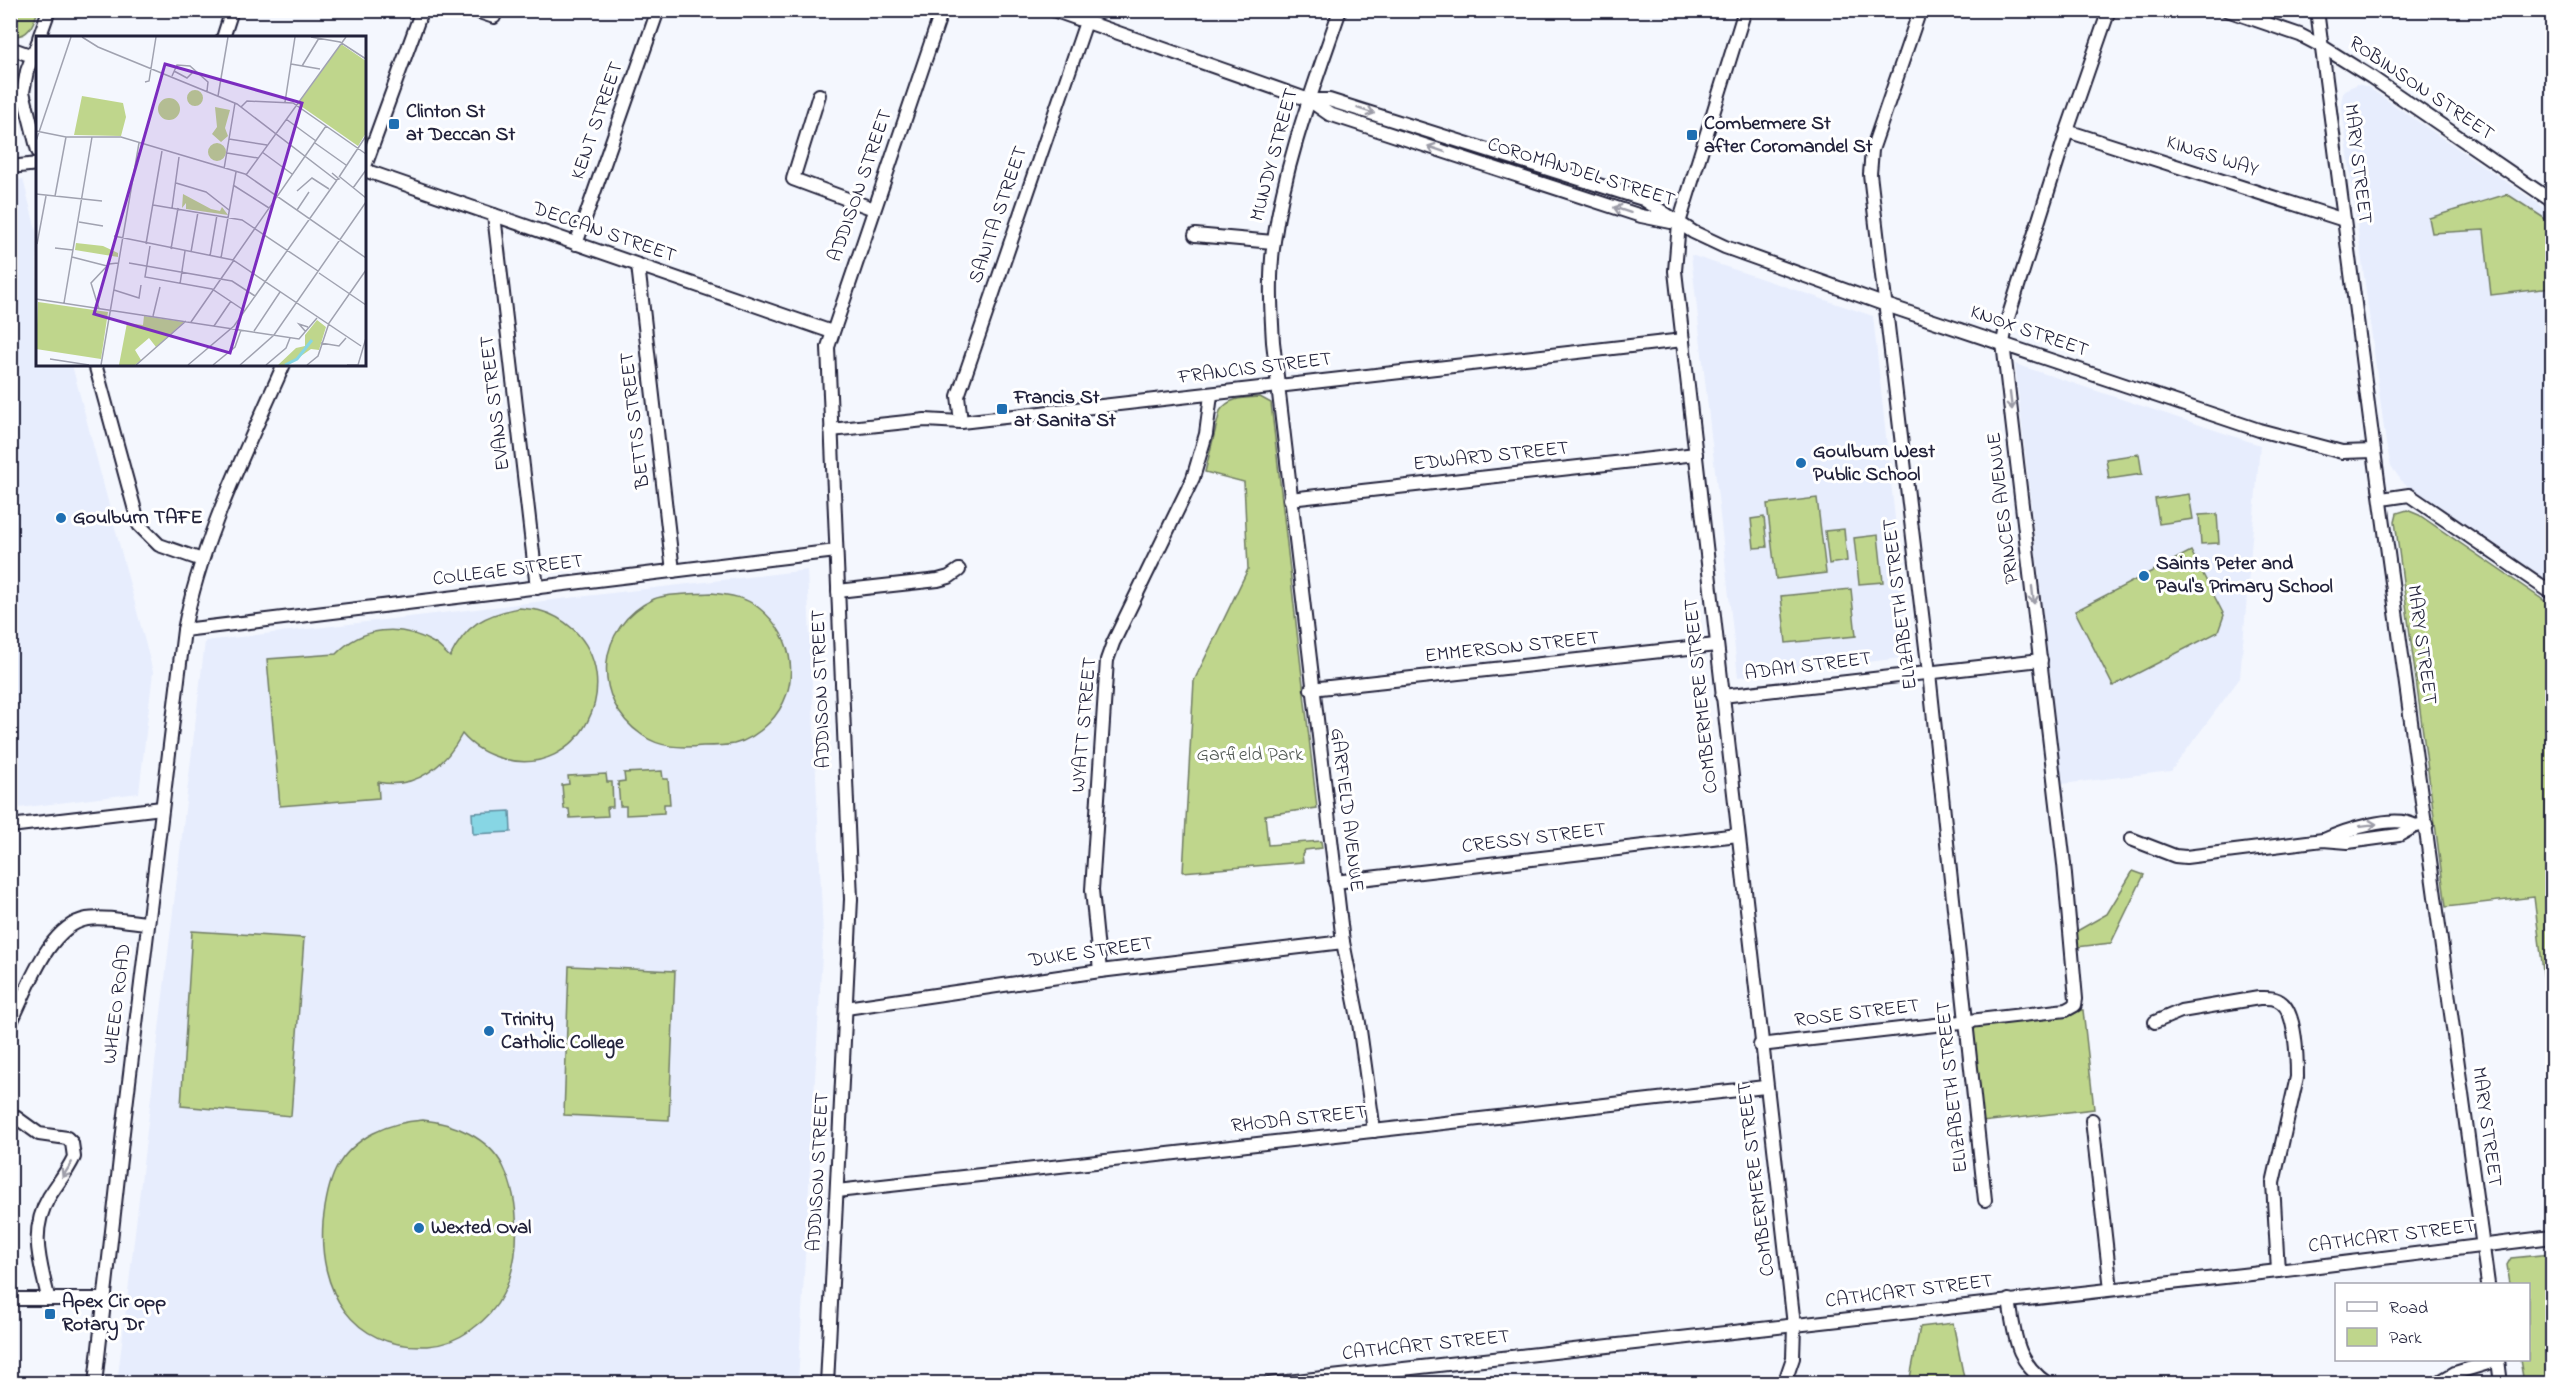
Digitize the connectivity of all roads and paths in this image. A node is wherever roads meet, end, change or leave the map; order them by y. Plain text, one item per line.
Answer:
1 (48, 10) edge
2 (232, 10) edge
3 (422, 10) edge
4 (473, 10) edge
5 (658, 10) edge
6 (942, 10) edge
7 (1053, 10) edge
8 (1340, 10) edge
9 (1745, 10) edge
10 (1920, 10) edge
11 (2109, 10) edge
12 (2227, 10) edge
13 (2318, 10) edge
14 (494, 17) dead end
15 (1086, 22) junction
16 (40, 36) edge
17 (224, 36) edge
18 (2323, 47) junction
19 (10, 48) edge
20 (35, 57) edge
21 (819, 95) dead end
22 (1309, 100) junction
23 (1407, 124) junction
24 (2067, 131) junction
25 (1402, 138) junction
26 (36, 143) edge
27 (1485, 149) junction
28 (36, 164) edge
29 (366, 164) edge
30 (1481, 164) junction
31 (10, 167) edge
32 (366, 171) edge
33 (1567, 175) junction
34 (1562, 190) junction
35 (2553, 201) edge
36 (874, 209) junction
37 (494, 215) junction
38 (2344, 220) junction
39 (1678, 223) junction
40 (1195, 235) dead end
41 (1273, 242) junction
42 (576, 244) junction
43 (638, 265) junction
44 (1886, 304) junction
45 (832, 332) junction
46 (1683, 340) junction
47 (2003, 343) junction
48 (96, 366) edge
49 (283, 366) edge
50 (1278, 386) junction
51 (1211, 394) junction
52 (961, 422) junction
53 (831, 430) junction
54 (2374, 451) junction
55 (1696, 454) junction
56 (1290, 499) junction
57 (2382, 499) junction
58 (836, 551) junction
59 (202, 560) junction
60 (959, 570) dead end
61 (673, 571) junction
62 (537, 588) junction
63 (838, 591) junction
64 (2553, 593) edge
65 (183, 630) junction
66 (1716, 645) junction
67 (2041, 660) junction
68 (1929, 673) junction
69 (1311, 690) junction
70 (1722, 696) junction
71 (162, 808) junction
72 (2421, 825) junction
73 (10, 826) edge
74 (1738, 835) junction
75 (2131, 840) dead end
76 (1335, 882) junction
77 (148, 923) junction
78 (1343, 942) junction
79 (1100, 971) junction
80 (846, 1008) junction
81 (2066, 1010) joint
82 (1966, 1021) junction
83 (2155, 1022) dead end
84 (10, 1024) edge
85 (1761, 1045) junction
86 (1765, 1087) junction
87 (10, 1113) edge
88 (2092, 1120) dead end
89 (1374, 1131) junction
90 (837, 1191) junction
91 (1985, 1200) dead end
92 (2553, 1237) edge
93 (2482, 1245) junction
94 (2278, 1271) junction
95 (2488, 1283) edge
96 (2111, 1289) junction
97 (48, 1297) junction
98 (10, 1299) edge
99 (103, 1299) junction
100 (2009, 1300) junction
101 (1794, 1325) junction
102 (2495, 1361) edge
103 (2498, 1361) edge
104 (95, 1383) edge
105 (827, 1383) edge
106 (1269, 1383) edge
107 (1784, 1383) edge
108 (2048, 1383) edge
109 (2436, 1383) edge
110 (2501, 1383) edge

1 - 16 street
2 - 17 street
3 - 29 street
4 - 14 street
5 - 42 street, KENT STREET
6 - 36 street, ADDISON STREET
7 - 15 street, COROMANDEL STREET
8 - 22 street, MUNDY STREET
9 - 39 street, COMBERMERE STREET
10 - 44 street, ELIZABETH STREET
11 - 24 street, PRINCES AVENUE
12 - 18 street, ROBINSON STREET
13 - 18 street, MARY STREET
15 - 22 street, COROMANDEL STREET
15 - 52 street, SANITA STREET
18 - 35 street, ROBINSON STREET
18 - 38 street, MARY STREET
19 - 20 street
20 - 26 street
21 - 36 street
22 -> 23 street, COROMANDEL STREET
22 - 25 street, COROMANDEL STREET
22 - 41 street, MUNDY STREET
23 - 25 street
23 - 27 street, COROMANDEL STREET
24 - 38 street, KINGS WAY
24 - 47 street, PRINCES AVENUE
30 -> 25 street, COROMANDEL STREET
27 - 30 street
27 - 33 street, COROMANDEL STREET
28 - 31 street
30 - 34 street, COROMANDEL STREET
32 - 37 street, DECCAN STREET
33 - 34 street
33 - 39 street, COROMANDEL STREET
39 -> 34 street, COROMANDEL STREET
36 - 45 street, ADDISON STREET
37 - 42 street, DECCAN STREET
37 - 62 street, EVANS STREET
38 - 54 street, MARY STREET
39 - 44 street, KNOX STREET
39 - 46 street, COMBERMERE STREET
40 - 41 street
41 - 50 street, MUNDY STREET
42 - 43 street, DECCAN STREET
43 - 45 street, DECCAN STREET
43 - 61 street, BETTS STREET
44 - 47 street, KNOX STREET
44 - 68 street, ELIZABETH STREET
45 - 53 street, ADDISON STREET
46 - 50 street, FRANCIS STREET
46 - 55 street, COMBERMERE STREET
47 - 54 street, KNOX STREET
47 -> 67 street, PRINCES AVENUE
48 - 59 street
49 - 59 street, WHEEO ROAD
50 - 51 street, FRANCIS STREET
50 - 56 street, GARFIELD AVENUE
51 - 52 street, FRANCIS STREET
51 - 79 street, WYATT STREET
52 - 53 street, FRANCIS STREET
53 - 58 street, ADDISON STREET
54 - 57 street, MARY STREET
55 - 56 street, EDWARD STREET
55 - 66 street, COMBERMERE STREET
56 - 69 street, GARFIELD AVENUE
57 - 64 street
57 - 72 street, MARY STREET
58 - 61 street, COLLEGE STREET
58 - 63 street, ADDISON STREET
59 - 65 street, WHEEO ROAD
60 - 63 street
61 - 62 street, COLLEGE STREET
62 - 65 street, COLLEGE STREET
63 - 80 street, ADDISON STREET
65 - 71 street, WHEEO ROAD
66 - 69 street, EMMERSON STREET
66 - 70 street, COMBERMERE STREET
67 - 68 street, ADAM STREET
67 - 81 street, PRINCES AVENUE
68 - 70 street, ADAM STREET
68 - 82 street, ELIZABETH STREET
69 - 76 street, GARFIELD AVENUE
70 - 74 street, COMBERMERE STREET
71 - 73 street
71 - 77 street, WHEEO ROAD
72 - 75 street
72 - 93 street, MARY STREET
74 - 76 street, CRESSY STREET
74 - 85 street, COMBERMERE STREET
76 - 78 street, GARFIELD AVENUE
77 - 84 street
77 - 99 street, WHEEO ROAD
78 - 79 street, DUKE STREET
78 - 89 street, GARFIELD AVENUE
79 - 80 street, DUKE STREET
80 - 90 street, ADDISON STREET
81 - 82 street, ROSE STREET
82 - 85 street, ROSE STREET
82 - 91 street, ELIZABETH STREET
83 - 94 street
85 - 86 street, COMBERMERE STREET
86 - 89 street, RHODA STREET
86 - 101 street, COMBERMERE STREET
87 -> 97 street
88 - 96 street
89 - 90 street, RHODA STREET
90 - 105 street, ADDISON STREET
92 - 93 street, CATHCART STREET
93 - 94 street, CATHCART STREET
93 - 95 street, MARY STREET
94 - 96 street, CATHCART STREET
96 - 100 street, CATHCART STREET
97 - 98 street
97 - 99 street
99 - 104 street, WHEEO ROAD
100 - 101 street, CATHCART STREET
100 - 108 street
101 - 106 street, CATHCART STREET
101 - 107 street, COMBERMERE STREET
102 - 109 street
103 - 110 street

